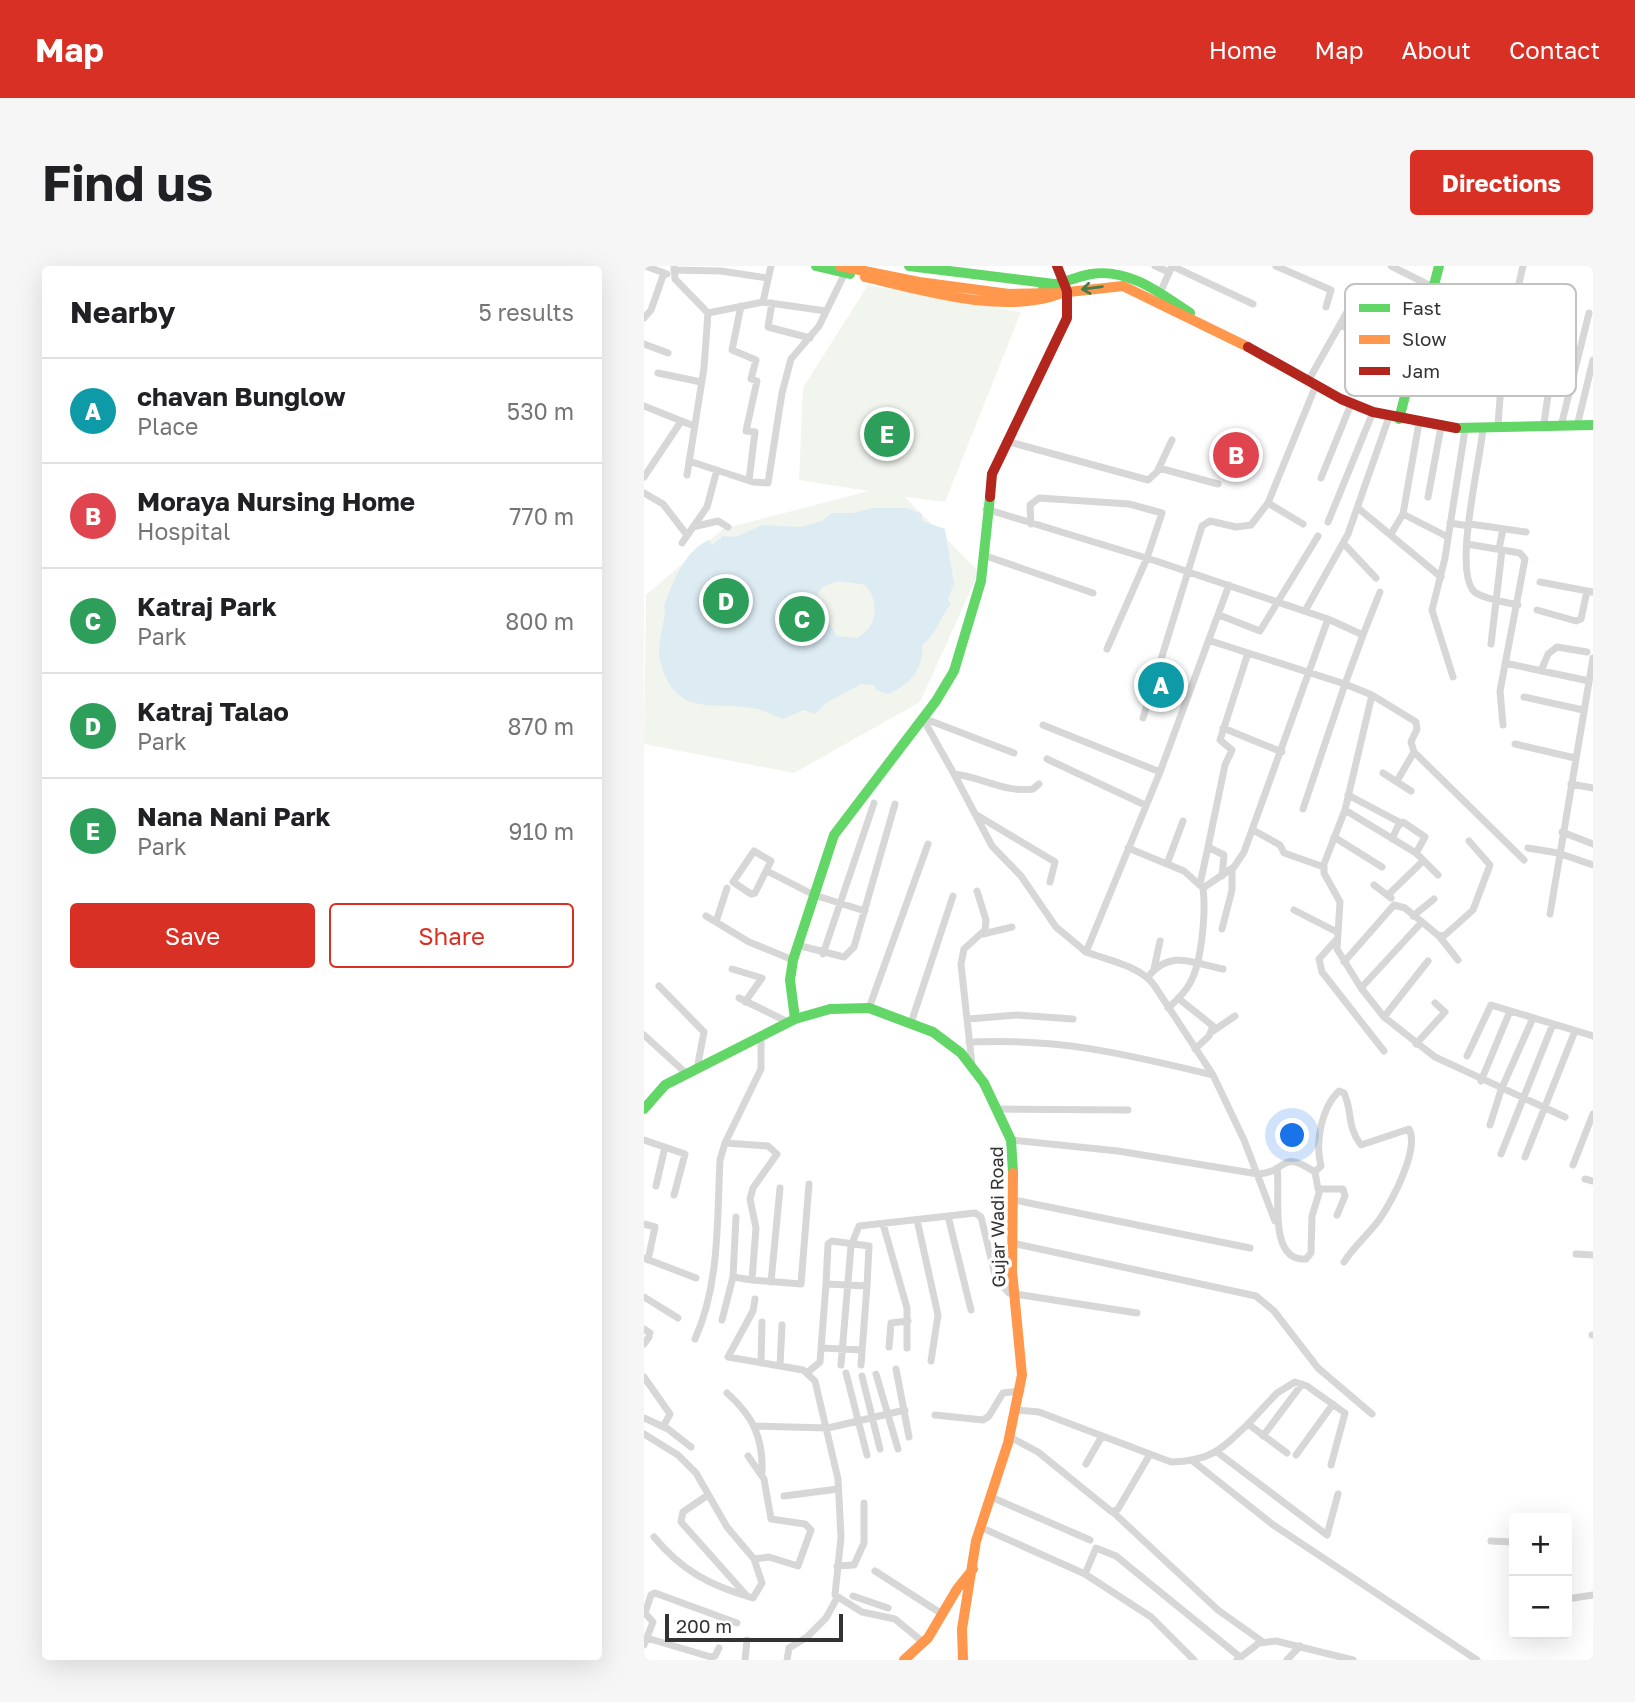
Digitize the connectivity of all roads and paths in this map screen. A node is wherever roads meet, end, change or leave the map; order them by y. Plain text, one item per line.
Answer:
1 (645, 266) edge
2 (771, 266) edge
3 (816, 266) edge
4 (876, 266) edge
5 (909, 266) edge
6 (1057, 266) edge
7 (1155, 266) edge
8 (1276, 266) edge
9 (1391, 266) edge
10 (1439, 266) edge
11 (1523, 266) edge
12 (1171, 268) edge
13 (842, 270) edge
14 (1112, 270) edge
15 (674, 271) edge
16 (664, 273) junction
17 (767, 278) junction
18 (1429, 284) edge
19 (1434, 284) edge
20 (1519, 284) edge
21 (1057, 289) junction
22 (1160, 293) junction
23 (767, 302) junction
24 (1253, 304) dead end
25 (741, 306) junction
26 (1326, 307) dead end
27 (827, 310) junction
28 (708, 313) junction
29 (1589, 313) dead end
30 (1345, 316) edge
31 (644, 318) edge
32 (1340, 325) junction
33 (1345, 327) edge
34 (810, 338) junction
35 (644, 344) edge
36 (668, 353) dead end
37 (1593, 360) edge
38 (1576, 365) edge
39 (658, 373) dead end
40 (1313, 381) junction
41 (701, 382) junction
42 (1402, 396) edge
43 (1500, 396) edge
44 (1548, 396) edge
45 (1568, 396) edge
46 (1351, 404) junction
47 (644, 406) edge
48 (1373, 412) junction
49 (1396, 416) junction
50 (1562, 422) junction
51 (1578, 422) junction
52 (1593, 422) edge
53 (680, 423) junction
54 (1419, 423) junction
55 (1498, 424) junction
56 (1544, 424) junction
57 (694, 426) junction
58 (1441, 427) junction
59 (1483, 427) junction
60 (1465, 430) junction
61 (1171, 440) dead end
62 (1006, 441) junction
63 (689, 461) junction
64 (1159, 468) junction
65 (717, 470) junction
66 (687, 475) dead end
67 (644, 477) edge
68 (1321, 478) dead end
69 (750, 480) junction
70 (1218, 484) dead end
71 (644, 493) edge
72 (1428, 497) dead end
73 (1268, 503) junction
74 (1359, 508) junction
75 (986, 509) junction
76 (1403, 514) junction
77 (1328, 522) dead end
78 (1450, 523) junction
79 (1031, 524) junction
80 (1303, 524) dead end
81 (1469, 525) junction
82 (692, 527) junction
83 (728, 527) dead end
84 (1503, 528) junction
85 (1526, 532) dead end
86 (1391, 534) junction
87 (687, 535) junction
88 (1318, 536) dead end
89 (1448, 537) junction
90 (682, 543) dead end
91 (1343, 543) junction
92 (1467, 544) junction
93 (1501, 549) junction
94 (986, 556) junction
95 (1147, 558) junction
96 (1188, 571) junction
97 (1441, 577) junction
98 (1376, 578) dead end
99 (1540, 582) dead end
100 (1229, 586) junction
101 (1590, 591) edge
102 (1380, 592) dead end
103 (1093, 593) dead end
104 (1499, 601) junction
105 (1279, 603) junction
106 (1518, 605) junction
107 (1537, 610) dead end
108 (1305, 611) junction
109 (1219, 615) junction
110 (1328, 619) junction
111 (1363, 635) junction
112 (1210, 641) junction
113 (1491, 644) dead end
114 (1107, 649) dead end
115 (1248, 653) junction
116 (1590, 655) edge
117 (1505, 663) junction
118 (1541, 671) junction
119 (1309, 672) junction
120 (1453, 677) dead end
121 (1589, 681) junction
122 (1345, 684) junction
123 (1372, 695) junction
124 (1524, 697) dead end
125 (1583, 710) junction
126 (922, 717) junction
127 (1143, 718) dead end
128 (1043, 725) dead end
129 (1503, 725) dead end
130 (1223, 729) junction
131 (1063, 734) junction
132 (1059, 743) dead end
133 (1515, 744) dead end
134 (1414, 751) junction
135 (1282, 752) junction
136 (1014, 753) dead end
137 (1575, 758) junction
138 (1046, 760) dead end
139 (1160, 772) junction
140 (1383, 773) dead end
141 (954, 774) junction
142 (1397, 781) junction
143 (1039, 784) dead end
144 (1571, 784) junction
145 (1593, 788) edge
146 (1411, 791) dead end
147 (1348, 795) junction
148 (874, 803) dead end
149 (895, 804) dead end
150 (1145, 805) junction
151 (1303, 808) dead end
152 (1345, 810) junction
153 (974, 814) junction
154 (1183, 821) dead end
155 (1401, 823) junction
156 (1253, 830) junction
157 (1562, 832) junction
158 (1334, 837) junction
159 (1392, 839) junction
160 (1469, 841) dead end
161 (928, 844) dead end
162 (1593, 844) edge
163 (1208, 847) junction
164 (1128, 848) junction
165 (1528, 848) dead end
166 (1558, 852) junction
167 (1416, 853) junction
168 (1524, 860) dead end
169 (1423, 861) junction
170 (1167, 864) junction
171 (1593, 865) edge
172 (1324, 867) junction
173 (1382, 867) dead end
174 (1232, 869) junction
175 (767, 871) junction
176 (1438, 875) dead end
177 (1222, 876) junction
178 (1049, 882) dead end
179 (1374, 885) dead end
180 (1201, 886) junction
181 (727, 888) dead end
182 (977, 891) dead end
183 (814, 895) junction
184 (1388, 895) junction
185 (953, 896) dead end
186 (1434, 899) dead end
187 (840, 903) junction
188 (1399, 906) junction
189 (1294, 910) dead end
190 (865, 911) junction
191 (1550, 914) dead end
192 (706, 916) dead end
193 (1413, 916) junction
194 (716, 922) junction
195 (1421, 923) junction
196 (1012, 927) dead end
197 (1222, 929) dead end
198 (983, 934) junction
199 (1337, 936) junction
200 (1439, 936) junction
201 (1160, 941) dead end
202 (797, 945) junction
203 (1086, 952) junction
204 (823, 954) junction
205 (793, 960) junction
206 (1458, 960) dead end
207 (1428, 961) dead end
208 (1344, 962) junction
209 (1197, 964) junction
210 (732, 969) dead end
211 (1223, 969) dead end
212 (1154, 970) junction
213 (1148, 977) junction
214 (659, 986) dead end
215 (1360, 988) junction
216 (1178, 998) junction
217 (1435, 1003) dead end
218 (869, 1008) junction
219 (1168, 1008) junction
220 (1510, 1011) junction
221 (1235, 1016) dead end
222 (1384, 1017) junction
223 (1533, 1018) junction
224 (968, 1019) junction
225 (1073, 1019) dead end
226 (791, 1020) junction
227 (911, 1023) junction
228 (1553, 1024) junction
229 (1213, 1031) junction
230 (1575, 1031) junction
231 (644, 1035) edge
232 (761, 1035) junction
233 (1593, 1036) edge
234 (970, 1042) junction
235 (1416, 1044) junction
236 (1195, 1049) junction
237 (1384, 1051) dead end
238 (1467, 1056) dead end
239 (972, 1065) junction
240 (697, 1069) junction
241 (687, 1074) junction
242 (1213, 1075) junction
243 (1481, 1081) junction
244 (1501, 1090) junction
245 (1522, 1099) junction
246 (644, 1109) edge
247 (999, 1109) junction
248 (1545, 1109) junction
249 (1128, 1110) dead end
250 (1593, 1114) edge
251 (1565, 1117) dead end
252 (1490, 1125) dead end
253 (644, 1140) edge
254 (1011, 1140) junction
255 (725, 1143) junction
256 (665, 1147) junction
257 (1501, 1154) dead end
258 (1525, 1157) dead end
259 (1573, 1165) dead end
260 (1277, 1168) junction
261 (1315, 1172) junction
262 (1258, 1174) junction
263 (809, 1184) dead end
264 (656, 1186) dead end
265 (779, 1188) dead end
266 (1320, 1190) junction
267 (674, 1195) dead end
268 (1014, 1200) junction
269 (1337, 1215) dead end
270 (947, 1216) junction
271 (736, 1217) dead end
272 (917, 1220) junction
273 (1275, 1221) dead end
274 (644, 1224) edge
275 (883, 1224) junction
276 (852, 1243) junction
277 (1012, 1243) junction
278 (1250, 1248) dead end
279 (1576, 1254) dead end
280 (1593, 1255) edge
281 (646, 1259) edge
282 (1344, 1262) dead end
283 (733, 1277) junction
284 (696, 1278) dead end
285 (752, 1280) junction
286 (771, 1282) junction
287 (826, 1284) junction
288 (846, 1285) junction
289 (867, 1286) junction
290 (1014, 1295) junction
291 (644, 1297) edge
292 (755, 1299) dead end
293 (971, 1310) dead end
294 (1138, 1313) dead end
295 (678, 1318) dead end
296 (722, 1320) dead end
297 (908, 1321) junction
298 (762, 1322) dead end
299 (782, 1325) dead end
300 (695, 1339) dead end
301 (889, 1347) dead end
302 (821, 1348) junction
303 (907, 1348) dead end
304 (842, 1349) junction
305 (862, 1350) junction
306 (931, 1361) dead end
307 (761, 1363) junction
308 (862, 1364) dead end
309 (841, 1365) dead end
310 (780, 1366) junction
311 (896, 1369) dead end
312 (808, 1372) junction
313 (846, 1373) dead end
314 (876, 1374) dead end
315 (863, 1376) dead end
316 (644, 1377) edge
317 (1302, 1384) junction
318 (1021, 1391) junction
319 (727, 1394) dead end
320 (1333, 1404) junction
321 (905, 1410) junction
322 (1016, 1410) junction
323 (887, 1414) junction
324 (1372, 1414) dead end
325 (935, 1415) dead end
326 (644, 1418) edge
327 (873, 1418) junction
328 (859, 1421) junction
329 (1248, 1424) junction
330 (755, 1426) junction
331 (663, 1427) junction
332 (828, 1428) junction
333 (644, 1434) edge
334 (1102, 1436) junction
335 (1263, 1436) junction
336 (909, 1437) dead end
337 (1010, 1437) junction
338 (691, 1447) dead end
339 (880, 1449) dead end
340 (898, 1449) dead end
341 (1217, 1452) junction
342 (1287, 1453) dead end
343 (867, 1455) dead end
344 (1296, 1455) dead end
345 (748, 1456) dead end
346 (1149, 1456) junction
347 (1194, 1462) junction
348 (1086, 1464) dead end
349 (1331, 1465) dead end
350 (762, 1472) junction
351 (838, 1489) junction
352 (1338, 1494) dead end
353 (708, 1495) junction
354 (785, 1496) dead end
355 (991, 1497) junction
356 (864, 1503) dead end
357 (1114, 1513) junction
358 (980, 1527) junction
359 (654, 1537) dead end
360 (1090, 1539) dead end
361 (1491, 1541) dead end
362 (1509, 1542) edge
363 (754, 1559) junction
364 (837, 1566) junction
365 (974, 1568) junction
366 (875, 1571) dead end
367 (1085, 1574) junction
368 (859, 1588) dead end
369 (1593, 1595) edge
370 (748, 1596) junction
371 (853, 1596) junction
372 (837, 1598) junction
373 (1572, 1598) edge
374 (848, 1604) junction
375 (888, 1608) dead end
376 (644, 1613) edge
377 (942, 1614) junction
378 (737, 1623) dead end
379 (747, 1640) dead end
380 (646, 1642) edge
381 (1262, 1642) junction
382 (924, 1643) junction
383 (1300, 1646) junction
384 (719, 1648) dead end
385 (1334, 1657) edge
386 (1238, 1659) edge
387 (745, 1660) edge
388 (787, 1660) edge
389 (904, 1660) edge
390 (963, 1660) edge
391 (1194, 1660) edge
392 (1287, 1660) edge
393 (1353, 1660) edge
394 (1477, 1660) edge

1 - 16 street
2 - 17 street
3 - 13 main road
4 - 21 main road
5 - 21 main road
6 - 21 main road
7 - 12 street
8 - 26 street
9 - 18 street
10 - 19 main road
11 - 20 street
12 - 22 street
12 - 24 street
13 - 21 main road
13 - 27 street
14 - 21 main road
14 - 22 main road
15 - 16 street
15 - 17 street
15 - 28 street
16 - 31 street
17 - 23 street
40 -> 21 main road
21 - 62 main road
22 - 40 main road
23 - 25 street
23 - 27 street
23 - 34 street
25 - 28 street
25 - 69 street
27 - 34 street
28 - 41 street
29 - 38 street
30 - 32 street
32 - 33 street
32 - 40 street
34 - 69 street
35 - 36 street
37 - 51 street
39 - 41 street
40 - 46 main road
40 - 49 main road
40 - 73 street
41 - 57 street
42 - 49 main road
43 - 55 street
44 - 56 street
45 - 50 street
46 - 48 main road
46 - 68 street
47 - 53 street
48 - 49 main road
48 - 77 street
49 - 54 main road
49 - 59 main road
49 - 74 street
50 - 51 main road
50 - 56 main road
51 - 52 main road
52 - 59 main road
53 - 57 street
53 - 67 street
54 - 58 main road
54 - 76 street
55 - 56 main road
55 - 59 main road
57 - 63 street
58 - 60 main road
58 - 72 street
59 - 60 main road
59 - 81 street
60 - 78 street
61 - 64 street
62 - 64 street
62 - 75 main road
63 - 65 street
63 - 66 street
64 - 70 street
65 - 69 street
65 - 82 street
71 - 87 street
73 - 80 street
73 - 96 street
74 - 86 street
74 - 91 street
75 - 79 street
75 - 94 main road
76 - 86 street
76 - 89 street
78 - 81 street
78 - 89 street
79 - 95 street
79 - 95 street
81 - 84 street
81 - 92 street
82 - 83 street
82 - 87 street
84 - 85 street
84 - 93 street
86 - 97 street
87 - 90 street
88 - 105 street
89 - 97 street
91 - 98 street
91 - 108 street
92 - 93 street
92 - 104 street
93 - 104 street
93 - 106 street
94 - 103 street
94 - 126 main road
95 - 96 street
95 - 114 street
96 - 100 street
96 - 127 street
97 - 120 street
99 - 101 street
100 - 105 street
100 - 109 street
101 - 107 street
102 - 111 street
104 - 106 street
104 - 113 street
105 - 108 street
105 - 109 street
106 - 117 street
108 - 110 street
109 - 112 street
110 - 111 street
110 - 119 street
111 - 122 street
112 - 115 street
112 - 139 street
115 - 119 street
115 - 130 street
116 - 118 street
116 - 121 street
117 - 118 street
117 - 129 street
118 - 121 street
119 - 122 street
119 - 135 street
121 - 125 street
122 - 123 street
122 - 151 street
123 - 134 street
123 - 147 street
124 - 125 street
125 - 137 street
126 - 136 street
126 - 141 street
126 - 183 main road
128 - 131 street
130 - 135 street
130 - 163 street
131 - 132 street
131 - 139 street
133 - 137 street
134 - 142 street
134 - 168 street
135 - 156 street
137 - 144 street
138 - 150 street
139 - 150 street
140 - 142 street
141 - 143 street
141 - 153 street
142 - 146 street
144 - 145 street
144 - 157 street
147 - 152 street
147 - 155 street
148 - 187 street
149 - 190 street
150 - 164 street
152 - 158 street
152 - 159 street
153 - 178 street
153 - 203 street
154 - 170 street
155 - 159 street
155 - 167 street
156 - 172 street
156 - 174 street
157 - 162 street
157 - 166 street
158 - 172 street
158 - 173 street
159 - 167 street
160 - 200 street
161 - 218 street
163 - 177 street
163 - 180 street
164 - 170 street
164 - 203 street
165 - 166 street
166 - 171 street
166 - 191 street
167 - 169 street
169 - 176 street
169 - 184 street
170 - 180 street
172 - 199 street
174 - 177 street
174 - 197 street
175 - 175 street
175 - 183 street
177 - 180 street
179 - 184 street
180 - 209 street
181 - 194 street
182 - 198 street
183 - 187 street
183 - 202 main road
184 - 188 street
185 - 227 street
186 - 193 street
187 - 190 street
187 - 204 street
188 - 193 street
188 - 208 street
189 - 199 street
190 - 204 street
192 - 194 street
193 - 195 street
194 - 205 street
195 - 200 street
195 - 215 street
196 - 198 street
198 - 224 street
199 - 208 street
199 - 237 street
200 - 206 street
201 - 212 street
202 - 204 street
202 - 205 main road
203 - 213 street
205 - 226 main road
207 - 222 street
208 - 215 street
209 - 211 street
209 - 212 street
209 - 216 street
210 - 226 street
212 - 213 street
213 - 219 street
214 - 240 street
215 - 222 street
216 - 219 street
216 - 229 street
217 - 235 street
218 - 226 main road, Gujar Wadi Road
218 - 227 main road, Gujar Wadi Road
219 - 236 street
220 - 223 street
220 - 238 street
220 - 243 street
221 - 229 street
222 - 235 street
223 - 228 street
223 - 244 street
224 - 225 street
224 - 234 street
226 - 232 main road, Gujar Wadi Road
227 - 239 main road, Gujar Wadi Road
228 - 230 street
228 - 245 street
229 - 236 street
230 - 233 street
230 - 248 street
231 - 241 street
232 - 240 main road, Gujar Wadi Road
232 - 255 street
234 - 239 street
234 - 242 street
235 - 243 street
236 - 242 street
239 - 247 main road, Gujar Wadi Road
240 - 241 main road, Gujar Wadi Road
241 - 246 main road, Gujar Wadi Road
242 - 262 street
243 - 244 street
244 - 245 street
244 - 252 street
245 - 248 street
245 - 257 street
247 - 249 street
247 - 254 main road, Gujar Wadi Road
248 - 251 street
248 - 258 street
250 - 259 street
253 - 256 street
254 - 262 street
254 - 268 main road, Gujar Wadi Road
255 - 285 street
255 - 300 street
256 - 264 street
256 - 267 street
260 - 261 street
260 - 262 street
260 - 266 street
261 - 266 street
261 - 282 street
262 - 273 street
263 - 286 street
265 - 286 street
266 - 269 street
268 - 277 main road, Gujar Wadi Road
268 - 278 street
270 - 272 street
270 - 290 street
270 - 293 street
271 - 283 street
272 - 275 street
272 - 306 street
274 - 281 street
275 - 276 street
275 - 297 street
276 - 287 street
276 - 288 street
276 - 289 street
277 - 290 main road, Gujar Wadi Road
277 - 324 street
279 - 280 street
281 - 284 street
283 - 285 street
283 - 296 street
285 - 286 street
287 - 288 street
287 - 302 street
288 - 289 street
288 - 304 street
289 - 305 street
290 - 294 street
290 - 318 main road, Gujar Wadi Road
291 - 295 street
292 - 307 street
297 - 301 street
297 - 303 street
298 - 307 street
299 - 310 street
302 - 304 street
302 - 312 street
304 - 305 street
304 - 309 street
305 - 308 street
307 - 310 street
310 - 312 street
311 - 321 street
312 - 332 street
313 - 328 street
314 - 323 street
315 - 327 street
316 - 331 street
317 - 320 street
317 - 329 street
317 - 335 street
318 - 322 main road, Gujar Wadi Road
318 - 325 street
319 - 330 street
320 - 344 street
320 - 349 street
321 - 323 street
321 - 336 street
322 - 334 street
322 - 337 main road, Gujar Wadi Road
323 - 327 street
323 - 340 street
326 - 331 street
327 - 328 street
327 - 339 street
328 - 332 street
328 - 343 street
329 - 335 street
329 - 341 street
330 - 332 street
330 - 350 street
331 - 338 street
332 - 351 street
333 - 353 street
334 - 346 street
334 - 348 street
335 - 342 street
337 - 355 main road, Gujar Wadi Road
337 - 357 street
341 - 347 street
341 - 352 street
345 - 350 street
346 - 347 street
346 - 357 street
347 - 394 street
350 - 363 street
351 - 354 street
351 - 364 street
353 - 363 street
353 - 370 street
355 - 358 main road, Gujar Wadi Road
355 - 360 street
356 - 364 street
357 - 381 street
358 - 365 main road, Gujar Wadi Road
358 - 367 street
359 - 370 street
361 - 362 street
363 - 370 street
364 - 372 street
365 - 377 main road
365 - 390 main road, Gujar Wadi Road
366 - 377 street
367 - 386 street
367 - 391 street
368 - 371 street
369 - 373 street
371 - 374 street
371 - 375 street
372 - 374 street
372 - 388 street
374 - 382 street
376 - 378 street
376 - 380 street
377 - 382 main road
379 - 387 street
380 - 384 street
381 - 383 street
381 - 386 street
382 - 389 main road
383 - 385 street
383 - 392 street
385 - 393 street

